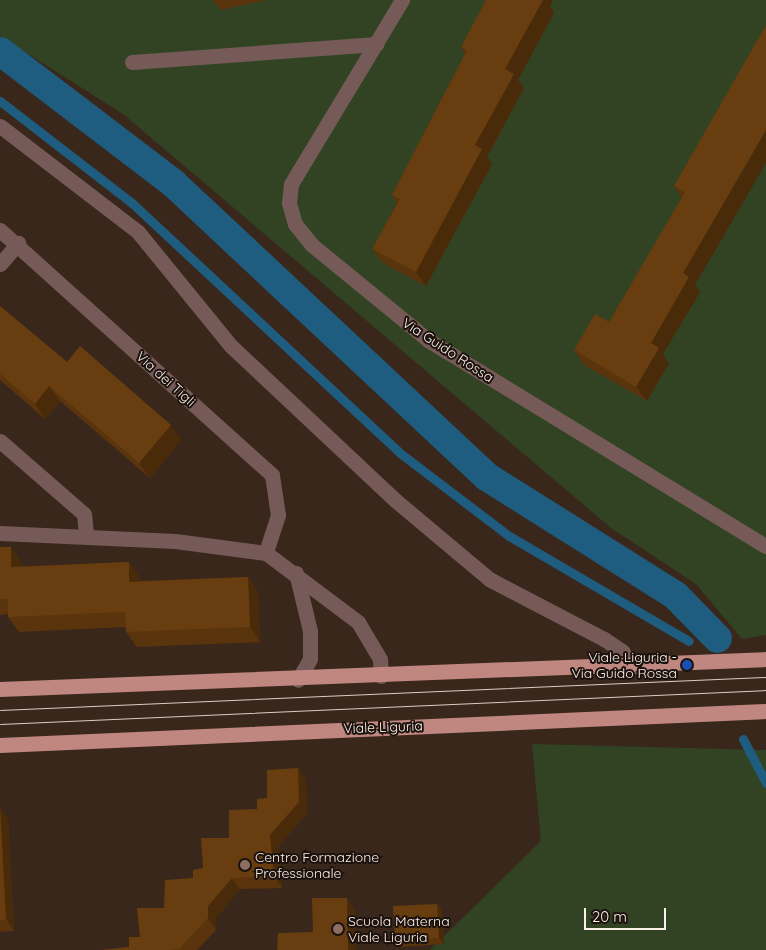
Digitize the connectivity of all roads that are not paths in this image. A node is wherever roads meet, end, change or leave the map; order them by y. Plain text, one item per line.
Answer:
1 (402, 0) edge
2 (376, 44) junction
3 (132, 62) dead end
4 (0, 126) edge
5 (0, 230) edge
6 (18, 243) junction
7 (0, 264) edge
8 (0, 441) edge
9 (0, 533) edge
10 (86, 534) junction
11 (766, 546) edge
12 (266, 553) junction
13 (296, 573) junction
14 (766, 659) edge
15 (632, 667) junction
16 (381, 676) junction
17 (298, 680) junction
18 (0, 689) edge
19 (766, 711) edge
20 (0, 745) edge

1 - 2 street, Via Guido Rossa
2 - 3 street
2 - 11 street, Via Guido Rossa
4 - 15 street
5 - 6 street, Via dei Tigli
6 - 7 street
6 - 12 street, Via dei Tigli
8 - 10 street
9 - 10 street
10 - 12 street
12 - 13 street
13 - 16 street
13 - 17 street
14 - 15 main road
15 - 16 main road
16 - 17 main road
17 - 18 main road
19 - 20 main road, Viale Liguria

